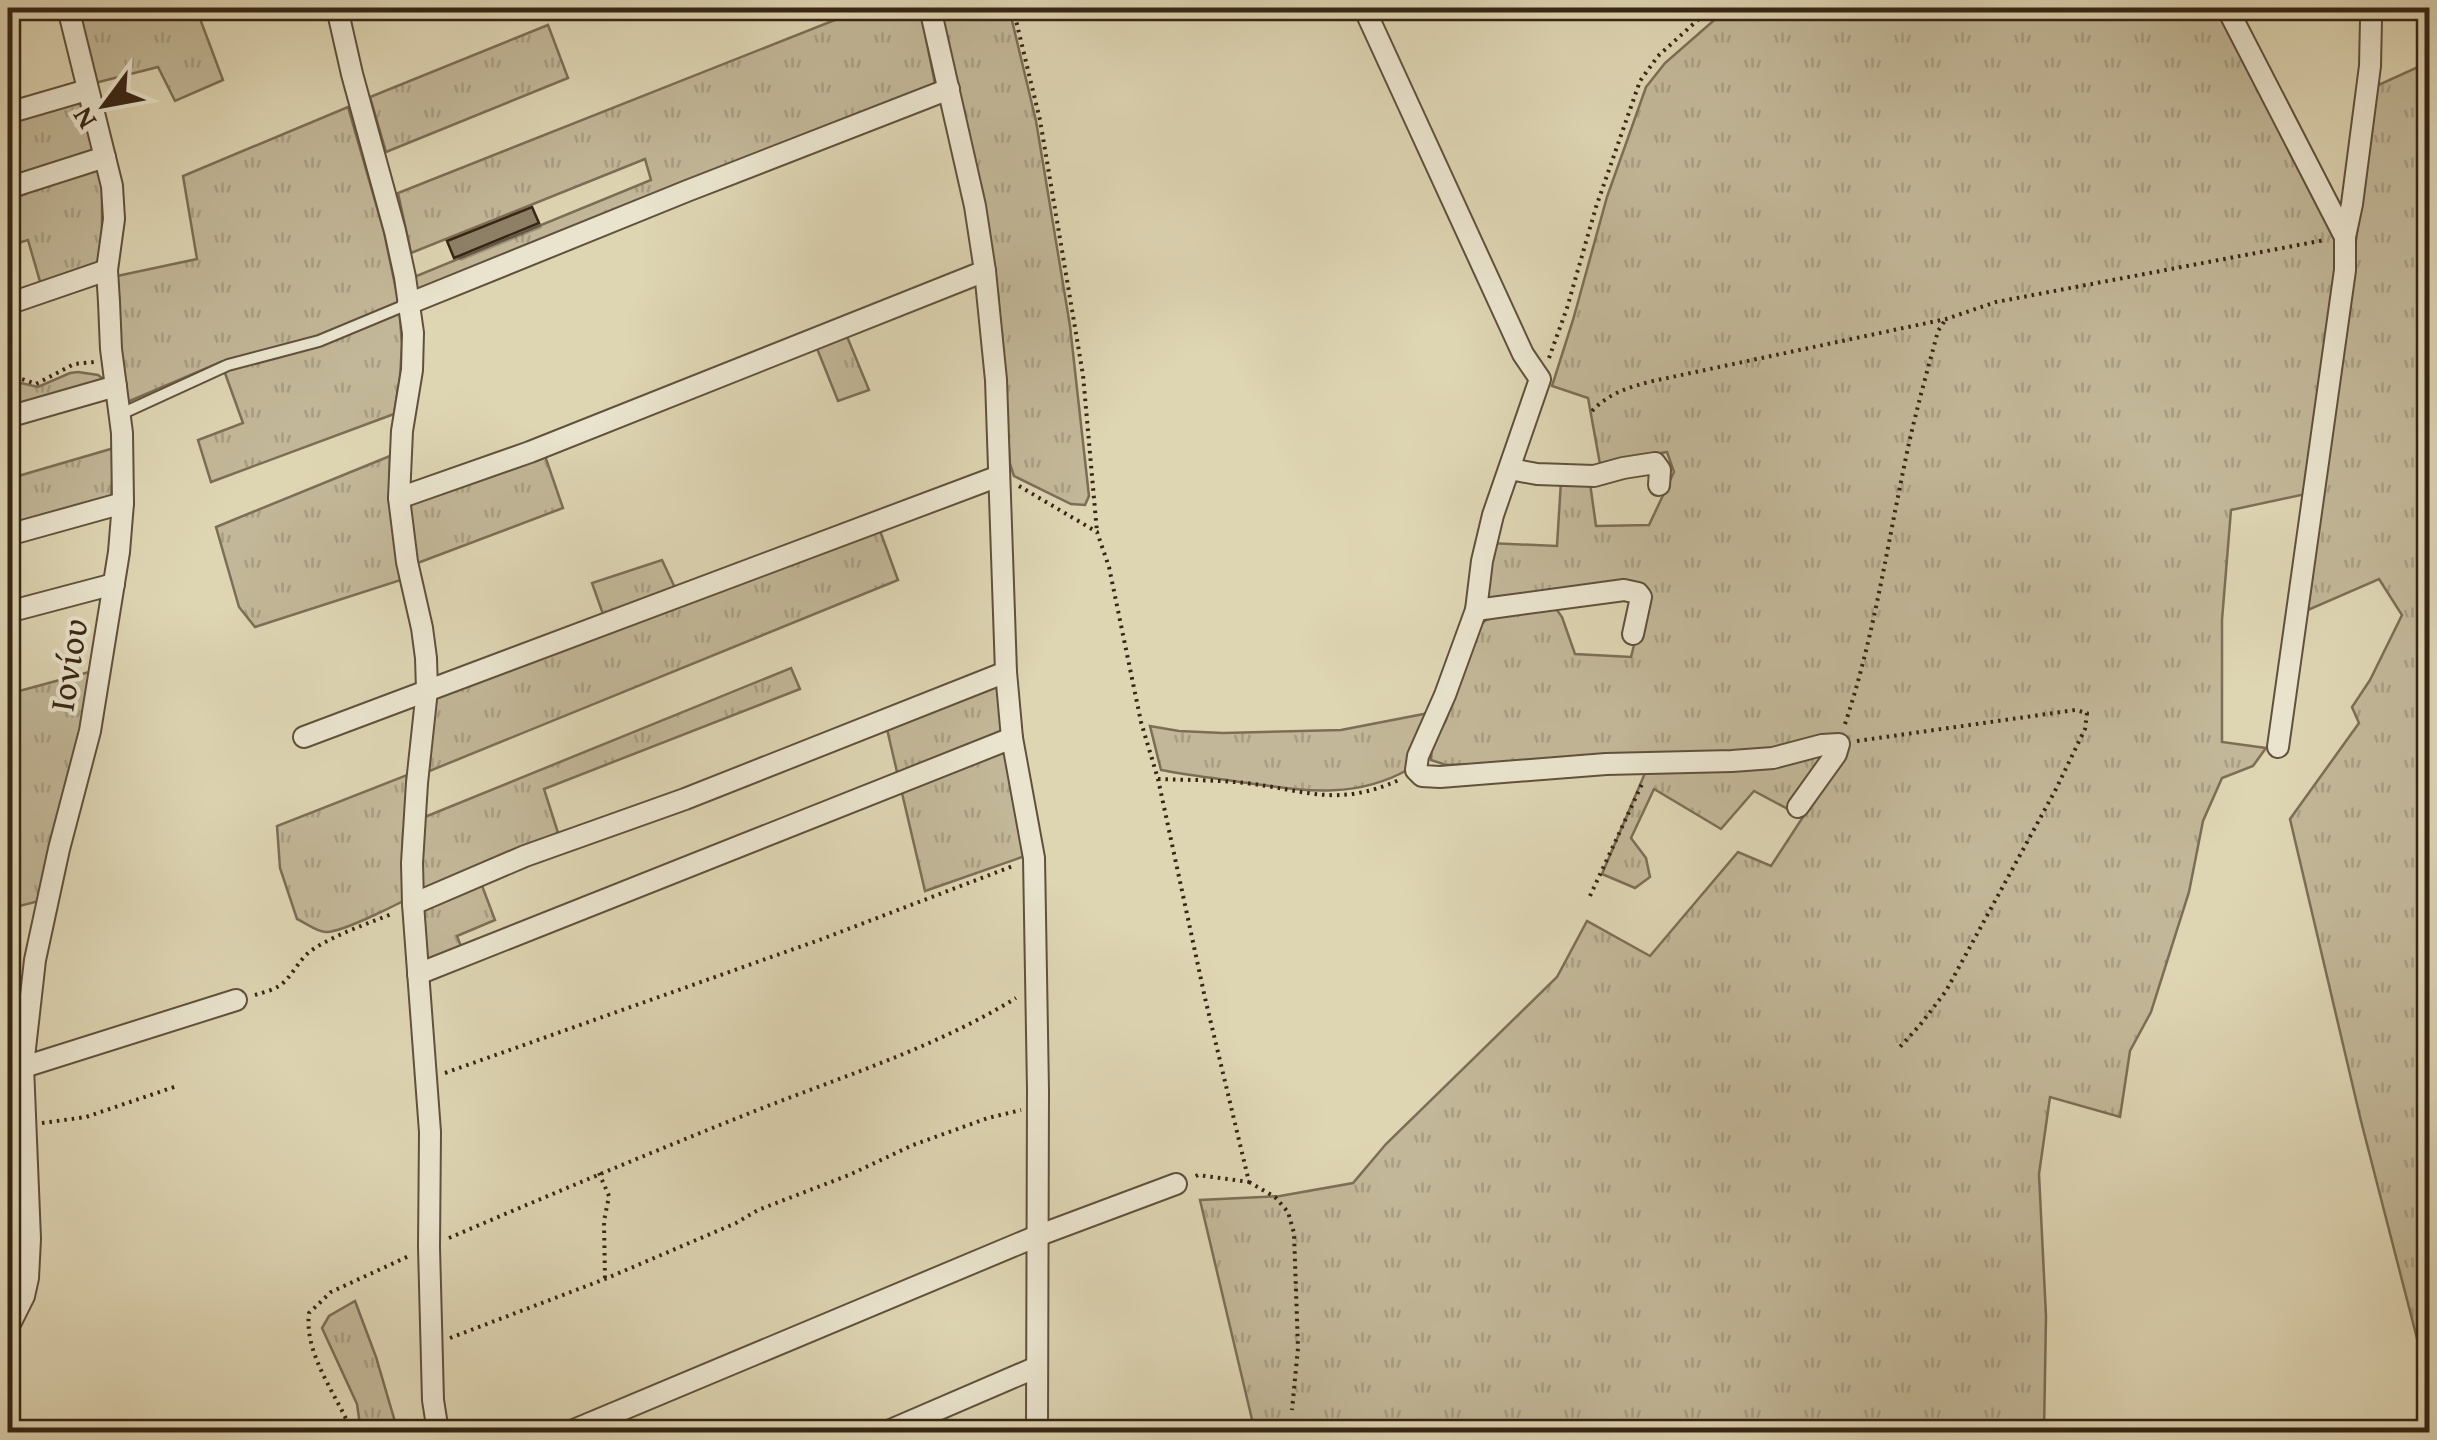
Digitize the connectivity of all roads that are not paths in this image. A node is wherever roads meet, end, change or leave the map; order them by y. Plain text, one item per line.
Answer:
1 (68, 8) edge
2 (337, 8) edge
3 (930, 8) edge
4 (1364, 8) edge
5 (2227, 8) edge
6 (2374, 8) edge
7 (87, 90) junction
8 (949, 90) junction
9 (8, 114) edge
10 (105, 157) junction
11 (8, 188) edge
12 (2345, 237) junction
13 (108, 270) junction
14 (986, 270) junction
15 (8, 304) edge
16 (408, 304) junction
17 (115, 377) junction
18 (120, 414) junction
19 (8, 417) edge
20 (1510, 469) junction
21 (1000, 476) junction
22 (1659, 484) dead end
23 (398, 498) junction
24 (123, 503) junction
25 (8, 536) edge
26 (114, 584) junction
27 (1476, 610) junction
28 (8, 612) edge
29 (1634, 634) dead end
30 (1006, 672) junction
31 (427, 690) junction
32 (304, 737) dead end
33 (1012, 738) junction
34 (2278, 746) dead end
35 (1798, 808) dead end
36 (413, 904) junction
37 (418, 974) junction
38 (236, 1000) road end
39 (15, 1069) edge
40 (1176, 1184) road end
41 (1037, 1236) junction
42 (8, 1328) edge
43 (1038, 1368) junction
44 (438, 1432) edge
45 (569, 1432) edge
46 (886, 1432) edge
47 (1036, 1432) edge

1 - 7 street, Ιονίου
2 - 16 street
3 - 8 street
4 - 20 street
5 - 12 street
6 - 12 street
7 - 9 street
7 - 10 street, Ιονίου
8 - 14 street
8 - 16 street
10 - 11 street
10 - 13 street, Ιονίου
12 - 34 street
13 - 15 street
13 - 17 street, Ιονίου
14 - 21 street
14 - 23 street
16 - 18 lane
16 - 23 street
17 - 18 street, Ιονίου
17 - 19 street
18 - 24 street, Ιονίου
20 - 22 street
20 - 27 street
21 - 30 street
21 - 31 street
23 - 31 street
24 - 25 street
24 - 26 street, Ιονίου
26 - 28 street
26 - 39 street, Ιονίου
27 - 29 street
27 - 35 street
30 - 33 street
30 - 36 street
31 - 32 street
31 - 36 street
33 - 37 street
33 - 41 street
36 - 37 street
37 - 44 street
38 - 39 street
39 - 42 street, Ιονίου
40 - 41 street
41 - 43 street
41 - 45 street
43 - 46 street
43 - 47 street

